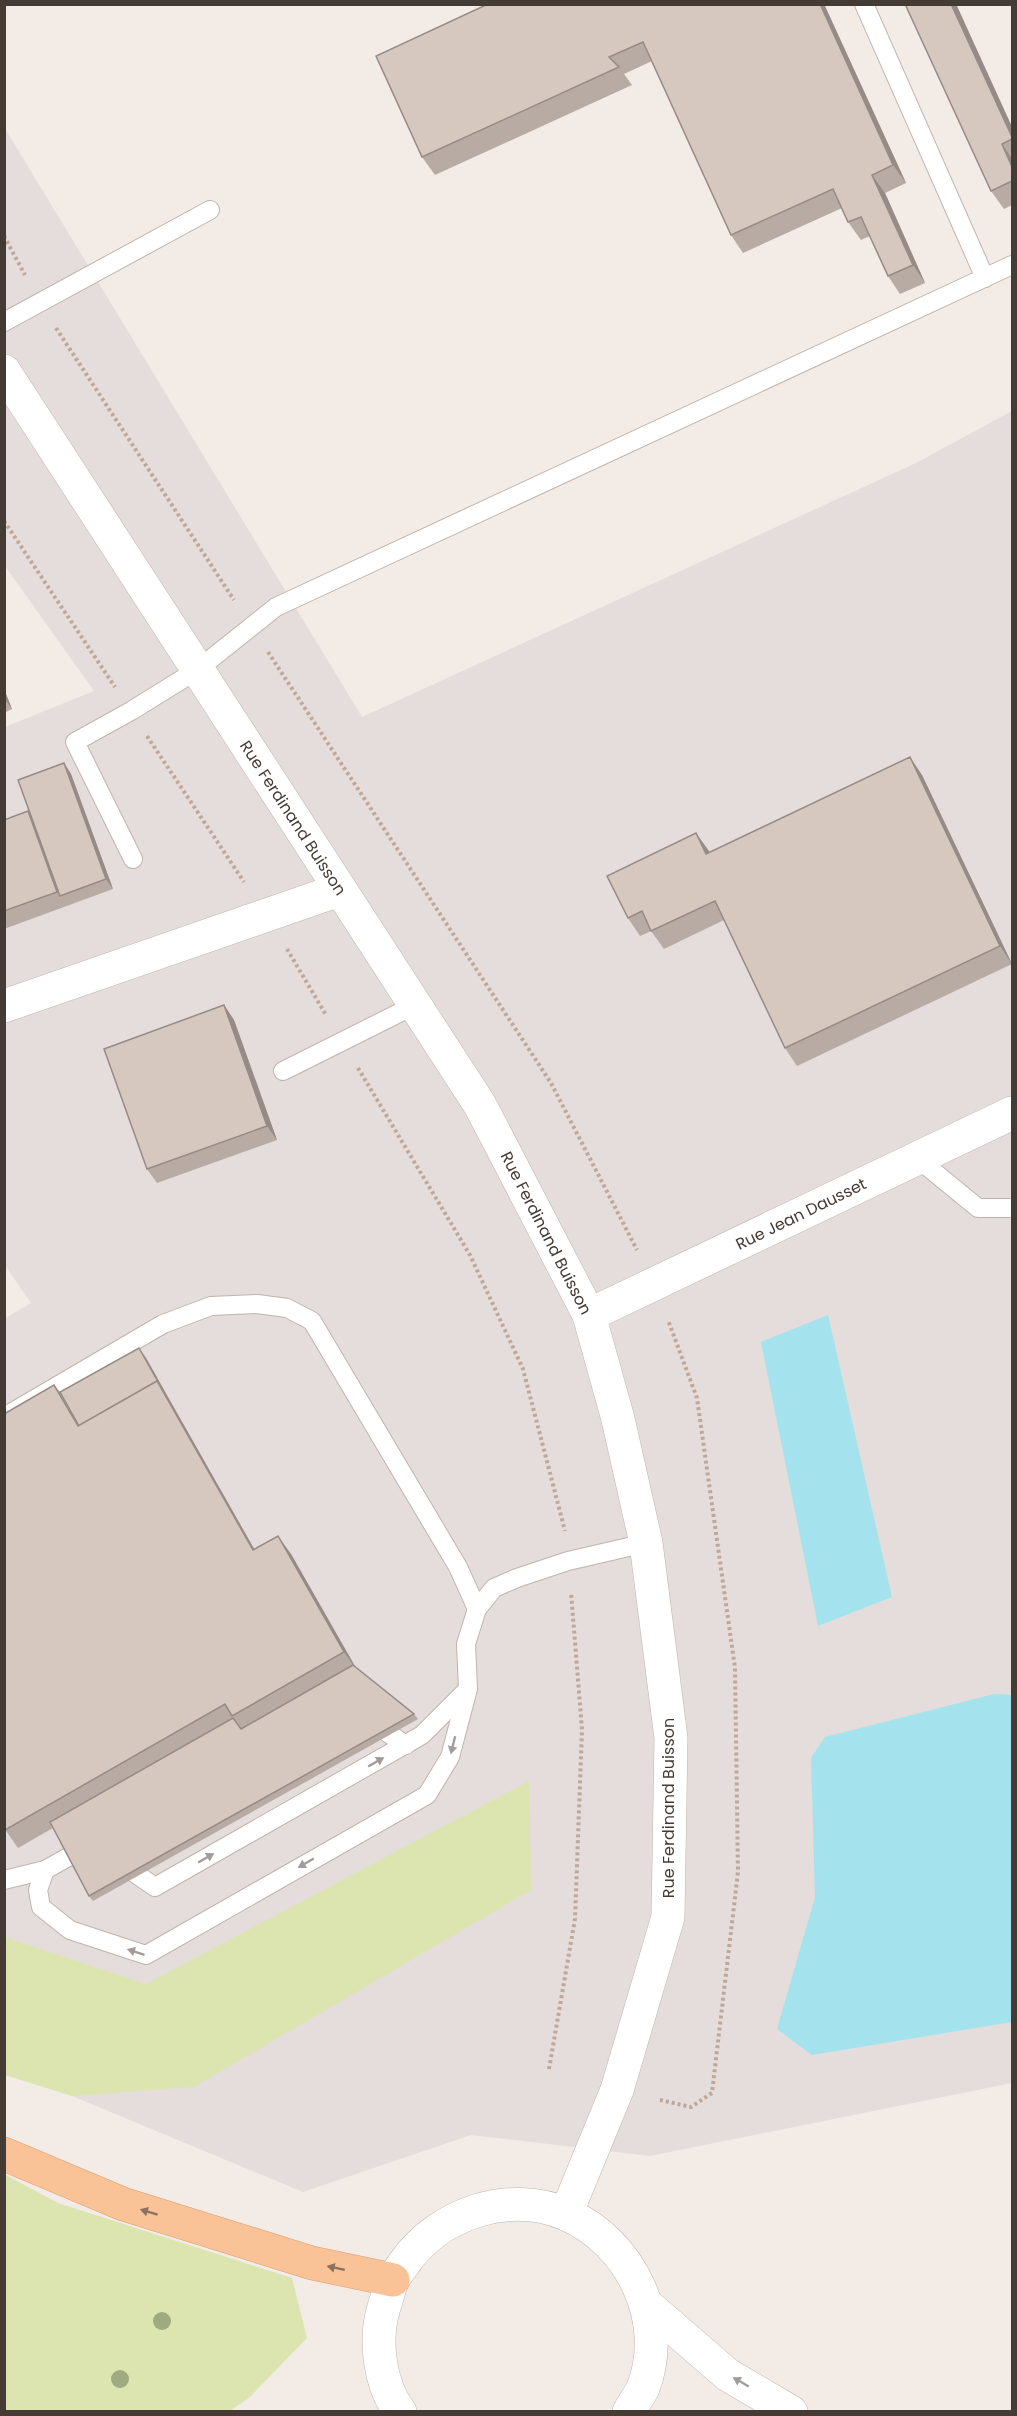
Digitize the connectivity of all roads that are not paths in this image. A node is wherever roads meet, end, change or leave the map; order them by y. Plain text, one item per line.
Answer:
1 (864, 4) edge
2 (210, 210) dead end
3 (1012, 265) edge
4 (985, 278) junction
5 (4, 322) edge
6 (4, 371) edge
7 (197, 670) junction
8 (133, 859) dead end
9 (339, 890) junction
10 (415, 1005) junction
11 (4, 1006) edge
12 (283, 1071) dead end
13 (1012, 1113) edge
14 (917, 1158) junction
15 (1012, 1208) edge
16 (589, 1315) junction
17 (4, 1417) edge
18 (646, 1543) junction
19 (477, 1609) junction
20 (468, 1689) junction
21 (358, 1714) edge
22 (406, 1745) junction
23 (45, 1870) junction
24 (4, 1880) edge
25 (4, 2154) edge
26 (566, 2214) junction
27 (393, 2280) junction
28 (646, 2305) junction
29 (391, 2409) edge
30 (629, 2412) edge
31 (791, 2412) edge

1 - 4 lane
2 - 5 lane
3 - 4 lane
4 - 7 lane
6 - 7 street, Rue Ferdinand Buisson
7 - 8 lane
7 - 9 street, Rue Ferdinand Buisson
9 - 10 street, Rue Ferdinand Buisson
9 - 11 street
10 - 12 lane
10 - 16 street, Rue Ferdinand Buisson
13 - 14 street, Rue Jean Dausset
14 - 15 lane
14 - 16 street, Rue Jean Dausset
16 - 18 street, Rue Ferdinand Buisson
17 - 19 lane
18 - 19 lane
18 - 26 street, Rue Ferdinand Buisson
19 - 20 lane
20 - 22 lane
20 -> 23 lane
21 - 22 lane
23 -> 22 lane
23 - 24 lane
27 -> 25 main road
26 - 27 street
26 - 28 street
27 - 29 street
28 - 30 street
31 -> 28 street

